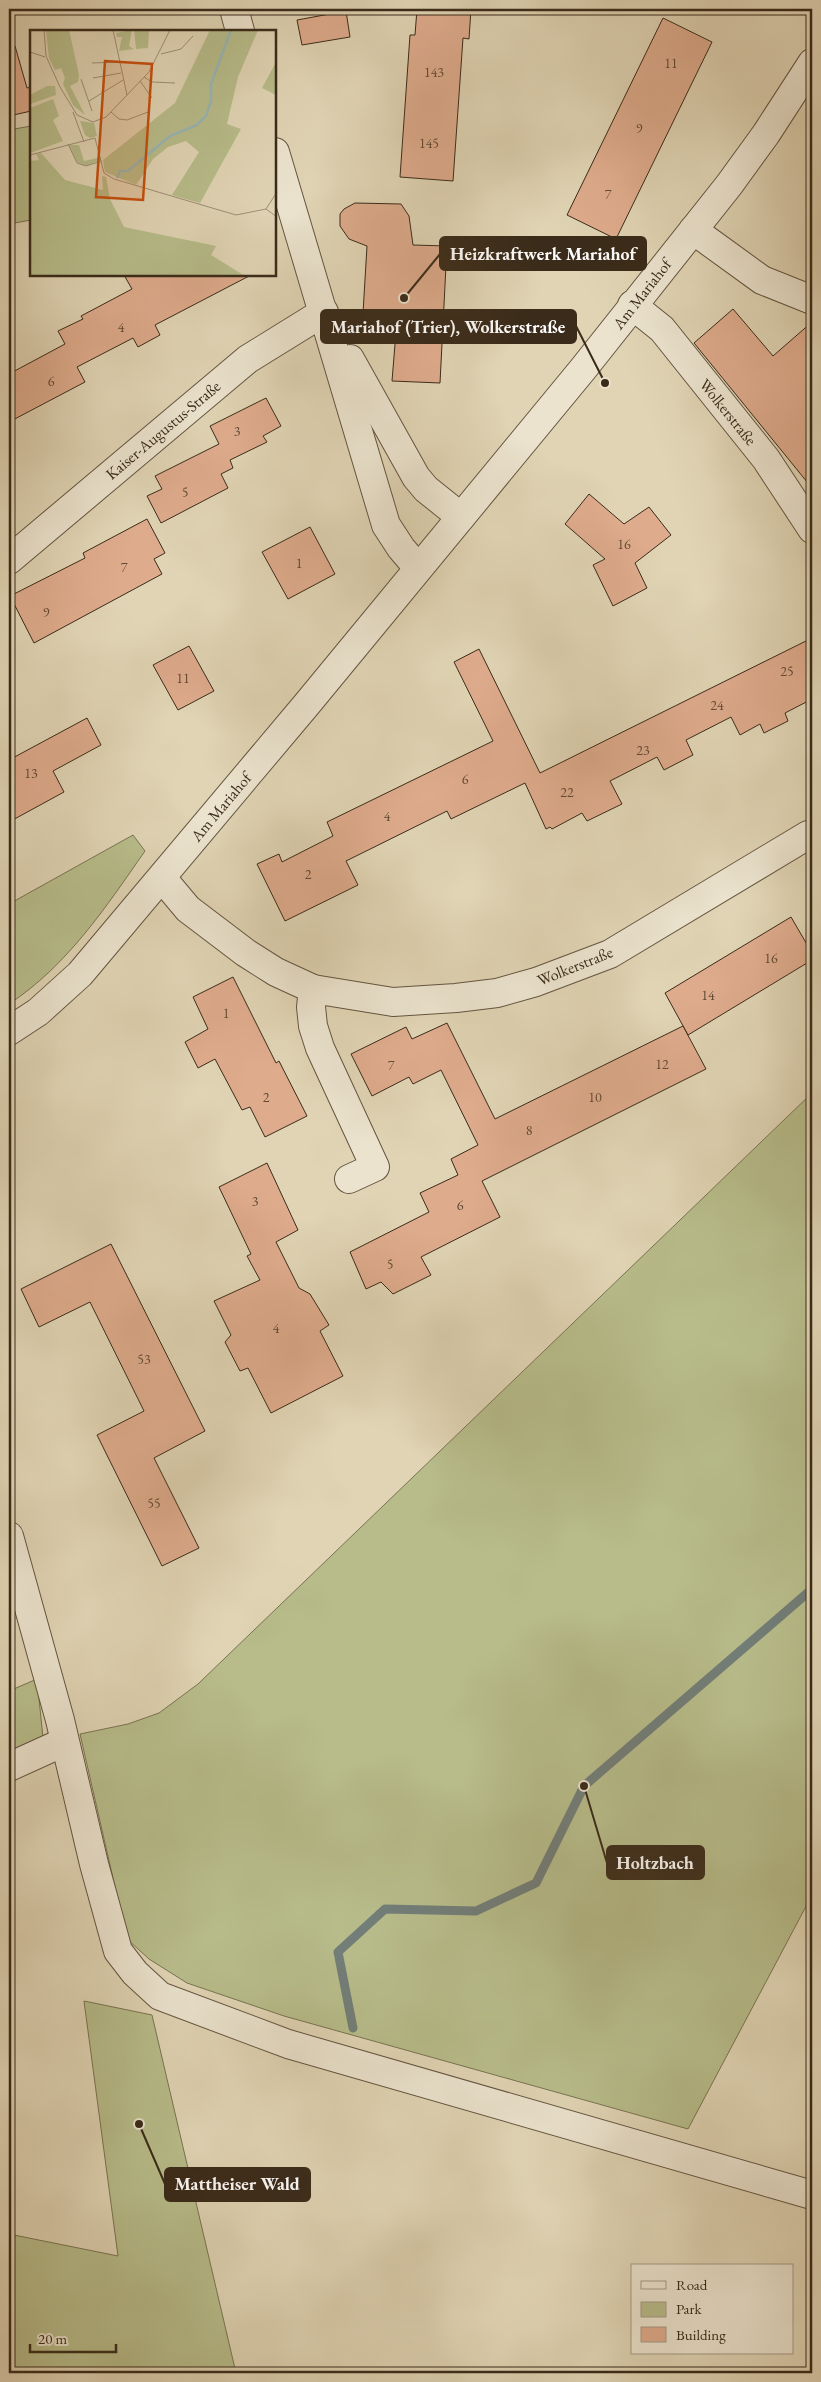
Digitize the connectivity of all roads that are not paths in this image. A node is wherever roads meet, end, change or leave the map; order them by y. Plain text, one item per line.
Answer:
1 (234, 9) edge
2 (240, 30) edge
3 (812, 63) edge
4 (276, 155) edge
5 (693, 230) junction
6 (812, 300) edge
7 (632, 305) junction
8 (324, 312) junction
9 (461, 517) junction
10 (812, 529) edge
11 (9, 560) edge
12 (418, 568) junction
13 (808, 835) dead end
14 (162, 878) junction
15 (313, 990) junction
16 (9, 1031) edge
17 (349, 1179) dead end
18 (9, 1536) edge
19 (64, 1742) junction
20 (9, 1767) edge
21 (812, 2195) edge

1 - 2 street
3 - 5 street, Am Mariahof
4 - 8 street
5 - 6 street
5 - 7 street, Am Mariahof
7 - 9 street, Am Mariahof
7 - 10 street, Wolkerstraße
8 - 9 street
8 - 11 street, Kaiser-Augustus-Straße
8 - 12 street
9 - 12 street, Am Mariahof
12 - 14 street, Am Mariahof
13 - 15 street, Wolkerstraße
14 - 15 street, Wolkerstraße
14 - 16 street, Am Mariahof
15 - 17 street
18 - 19 street
19 - 20 street
19 - 21 street

